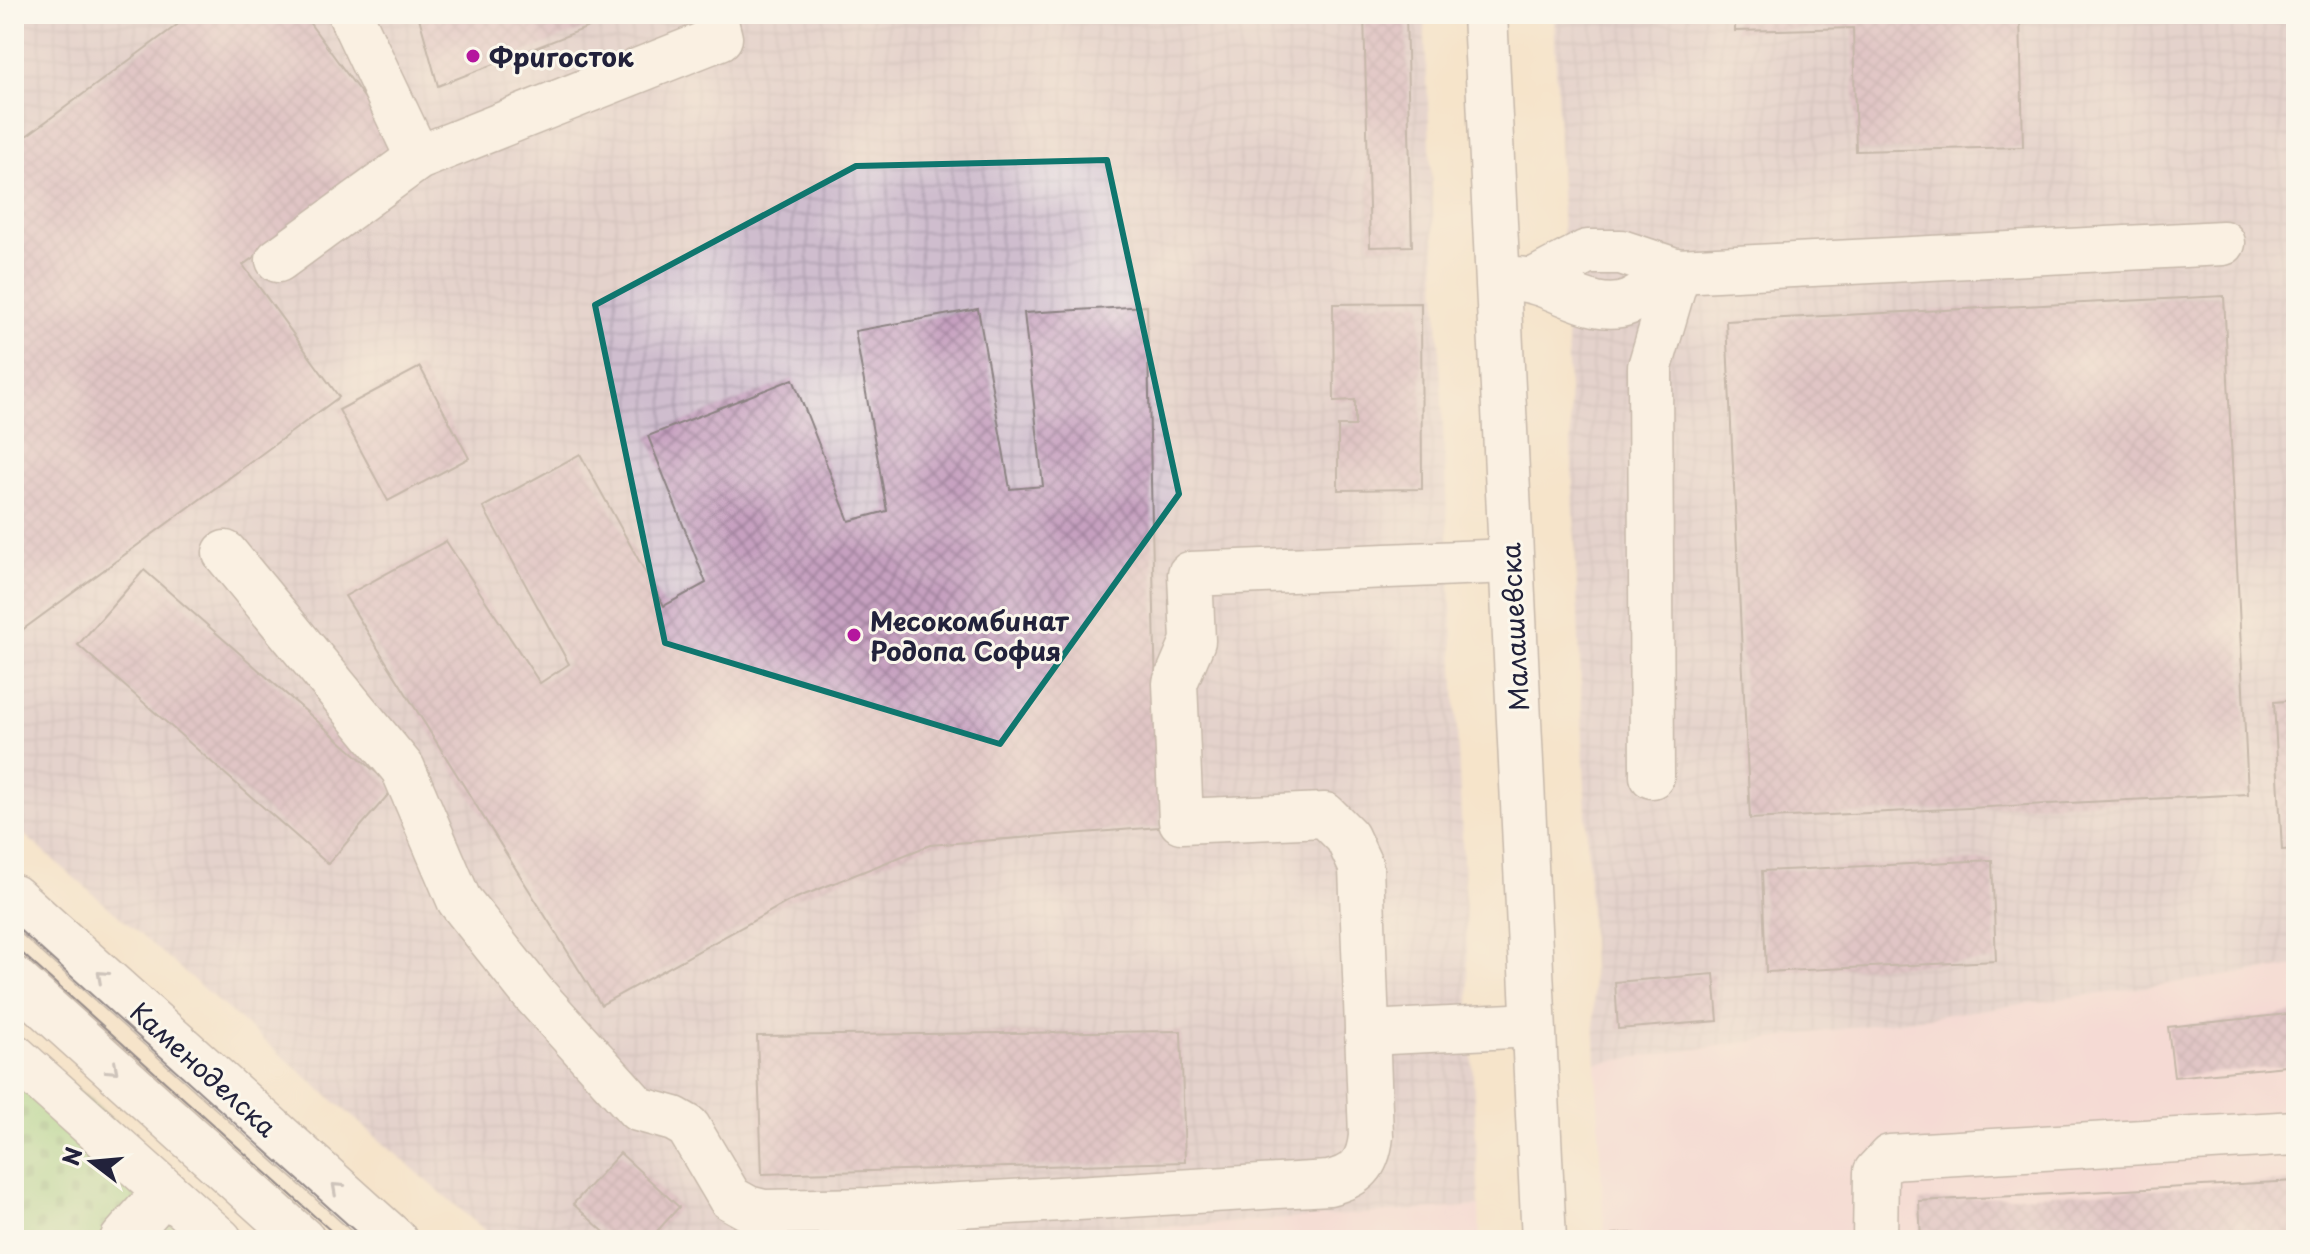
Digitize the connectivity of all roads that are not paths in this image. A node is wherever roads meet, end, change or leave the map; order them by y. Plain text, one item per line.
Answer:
1 (350, 14) edge
2 (714, 14) edge
3 (1485, 14) edge
4 (418, 158) junction
5 (2223, 243) dead end
6 (278, 260) dead end
7 (1678, 271) junction
8 (1517, 279) junction
9 (225, 553) dead end
10 (1511, 561) junction
11 (1652, 776) dead end
12 (14, 897) edge
13 (14, 979) edge
14 (1533, 1025) junction
15 (1367, 1033) junction
16 (17, 1064) edge
17 (2296, 1133) edge
18 (165, 1191) junction
19 (122, 1240) edge
20 (220, 1240) edge
21 (303, 1240) edge
22 (395, 1240) edge
23 (1544, 1240) edge
24 (1875, 1240) edge

1 - 4 street
2 - 4 street
3 - 8 street, Малашевска
4 - 6 street
5 - 7 street
7 - 8 street
7 - 11 street
8 - 10 street, Малашевска
9 - 15 street
10 - 14 street, Малашевска
10 - 15 street
22 -> 12 street, Каменоделска
13 -> 21 street
14 - 15 street
14 - 23 street, Малашевска
16 - 18 street
17 - 24 street
18 - 19 street
18 - 20 street

